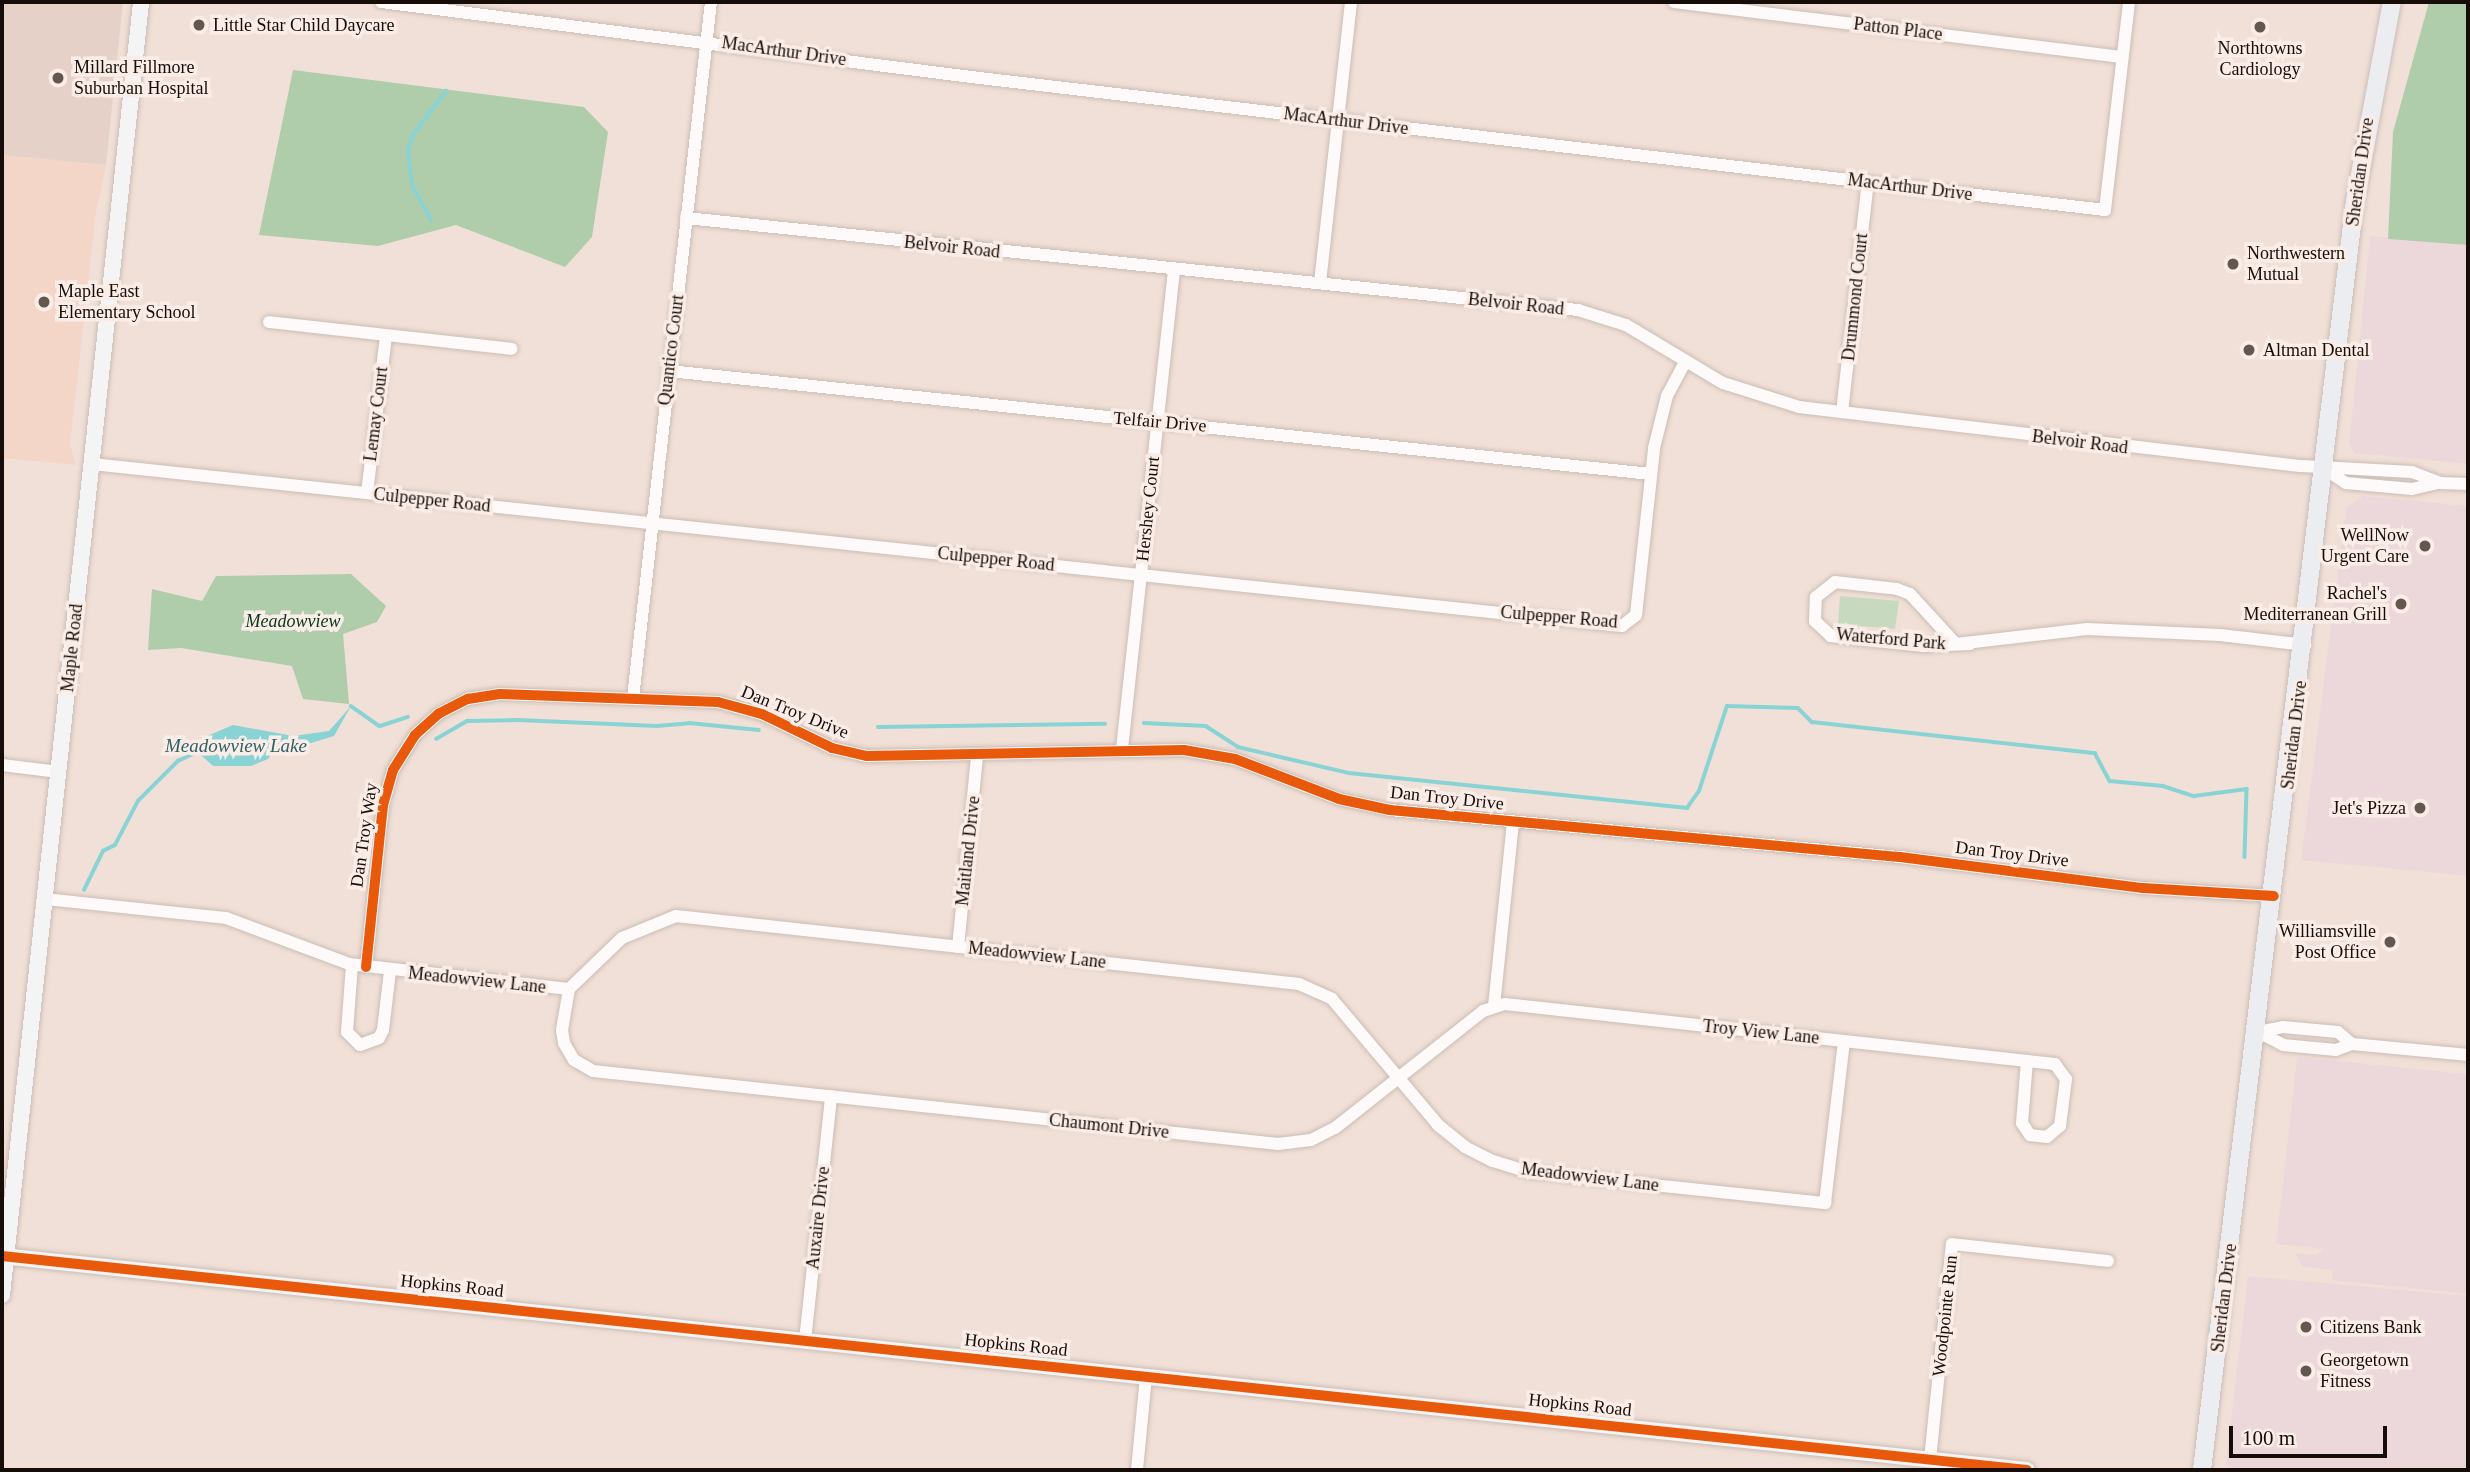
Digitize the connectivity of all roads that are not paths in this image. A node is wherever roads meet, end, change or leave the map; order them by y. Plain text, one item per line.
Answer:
1 (141, 2) edge
2 (381, 2) edge
3 (712, 2) edge
4 (1351, 2) edge
5 (1674, 2) edge
6 (2129, 2) edge
7 (2392, 2) edge
8 (707, 41) junction
9 (2122, 57) junction
10 (1338, 121) junction
11 (1868, 181) junction
12 (686, 218) junction
13 (1174, 269) junction
14 (1320, 284) junction
15 (269, 322) dead end
16 (386, 336) junction
17 (512, 349) dead end
18 (1686, 361) junction
19 (669, 371) junction
20 (1842, 412) junction
21 (1158, 422) junction
22 (92, 464) junction
23 (2325, 469) junction
24 (1651, 474) junction
25 (2468, 484) edge
26 (367, 493) junction
27 (652, 524) junction
28 (1141, 573) junction
29 (1970, 644) junction
30 (2305, 645) junction
31 (633, 698) junction
32 (1122, 750) junction
33 (977, 755) junction
34 (2, 765) edge
35 (59, 772) junction
36 (1513, 822) junction
37 (2274, 896) junction
38 (46, 899) junction
39 (958, 947) junction
40 (352, 965) junction
41 (366, 967) junction
42 (390, 971) junction
43 (569, 989) junction
44 (1494, 1006) junction
45 (2258, 1032) junction
46 (1844, 1041) junction
47 (2468, 1055) edge
48 (2027, 1061) junction
49 (1401, 1079) junction
50 (831, 1096) junction
51 (4, 1256) edge
52 (2108, 1261) dead end
53 (2, 1295) edge
54 (805, 1341) junction
55 (1146, 1376) junction
56 (1930, 1460) junction
57 (1137, 1470) edge
58 (2027, 1470) edge
59 (2203, 1470) edge

1 - 22 street, Maple Road
2 - 8 street, MacArthur Drive
3 - 8 street, Quantico Court
4 - 10 street
5 - 9 street, Patton Place
6 - 9 street, MacArthur Drive
7 - 23 main road, Sheridan Drive
8 - 10 street, MacArthur Drive
8 - 12 street, Quantico Court
9 - 11 street, MacArthur Drive
10 - 11 street, MacArthur Drive
10 - 14 street
11 - 20 street, Drummond Court
12 - 13 street, Belvoir Road
12 - 19 street, Quantico Court
13 - 14 street, Belvoir Road
13 - 21 street, Hershey Court
14 - 18 street, Belvoir Road
15 - 16 street
16 - 17 street
16 - 26 street, Lemay Court
18 - 20 street, Belvoir Road
18 - 24 street, Culpepper Road
19 - 21 street, Telfair Drive
19 - 27 street, Quantico Court
20 - 23 street, Belvoir Road
21 - 24 street, Telfair Drive
21 - 28 street, Hershey Court
22 - 26 street, Culpepper Road
22 - 35 street, Maple Road
23 - 25 street, Belvoir Road
23 - 30 main road, Sheridan Drive
24 - 28 street, Culpepper Road
26 - 27 street, Culpepper Road
27 - 28 street, Culpepper Road
27 - 31 street, Quantico Court
28 - 32 street, Hershey Court
29 - 29 street, Waterford Park
29 - 30 street, Waterford Park
30 - 37 main road, Sheridan Drive
31 - 33 street, Dan Troy Drive
31 - 41 street, Dan Troy Way
32 - 33 street, Dan Troy Drive
32 - 36 street, Dan Troy Drive
33 - 39 street, Maitland Drive
34 - 35 street
35 - 38 street, Maple Road
36 - 37 street, Dan Troy Drive
36 - 44 street
37 - 45 main road, Sheridan Drive
38 - 40 street, Meadowview Lane
38 - 51 street, Maple Road
39 - 43 street, Meadowview Lane
39 - 49 street, Meadowview Lane
40 - 41 street, Meadowview Lane
40 - 42 street
41 - 42 street, Meadowview Lane
42 - 43 street, Meadowview Lane
43 - 50 street, Chaumont Drive
44 - 46 street, Troy View Lane
44 - 49 street, Chaumont Drive
45 - 47 street
45 - 59 main road, Sheridan Drive
46 - 48 street, Troy View Lane
46 - 49 street, Meadowview Lane
48 - 48 street, Troy View Lane
49 - 50 street, Chaumont Drive
50 - 54 street, Auxaire Drive
51 - 53 street, Maple Road
51 - 54 street, Hopkins Road
52 - 56 street, Woodpointe Run
54 - 55 street, Hopkins Road
55 - 56 street, Hopkins Road
55 - 57 street
56 - 58 street, Hopkins Road

